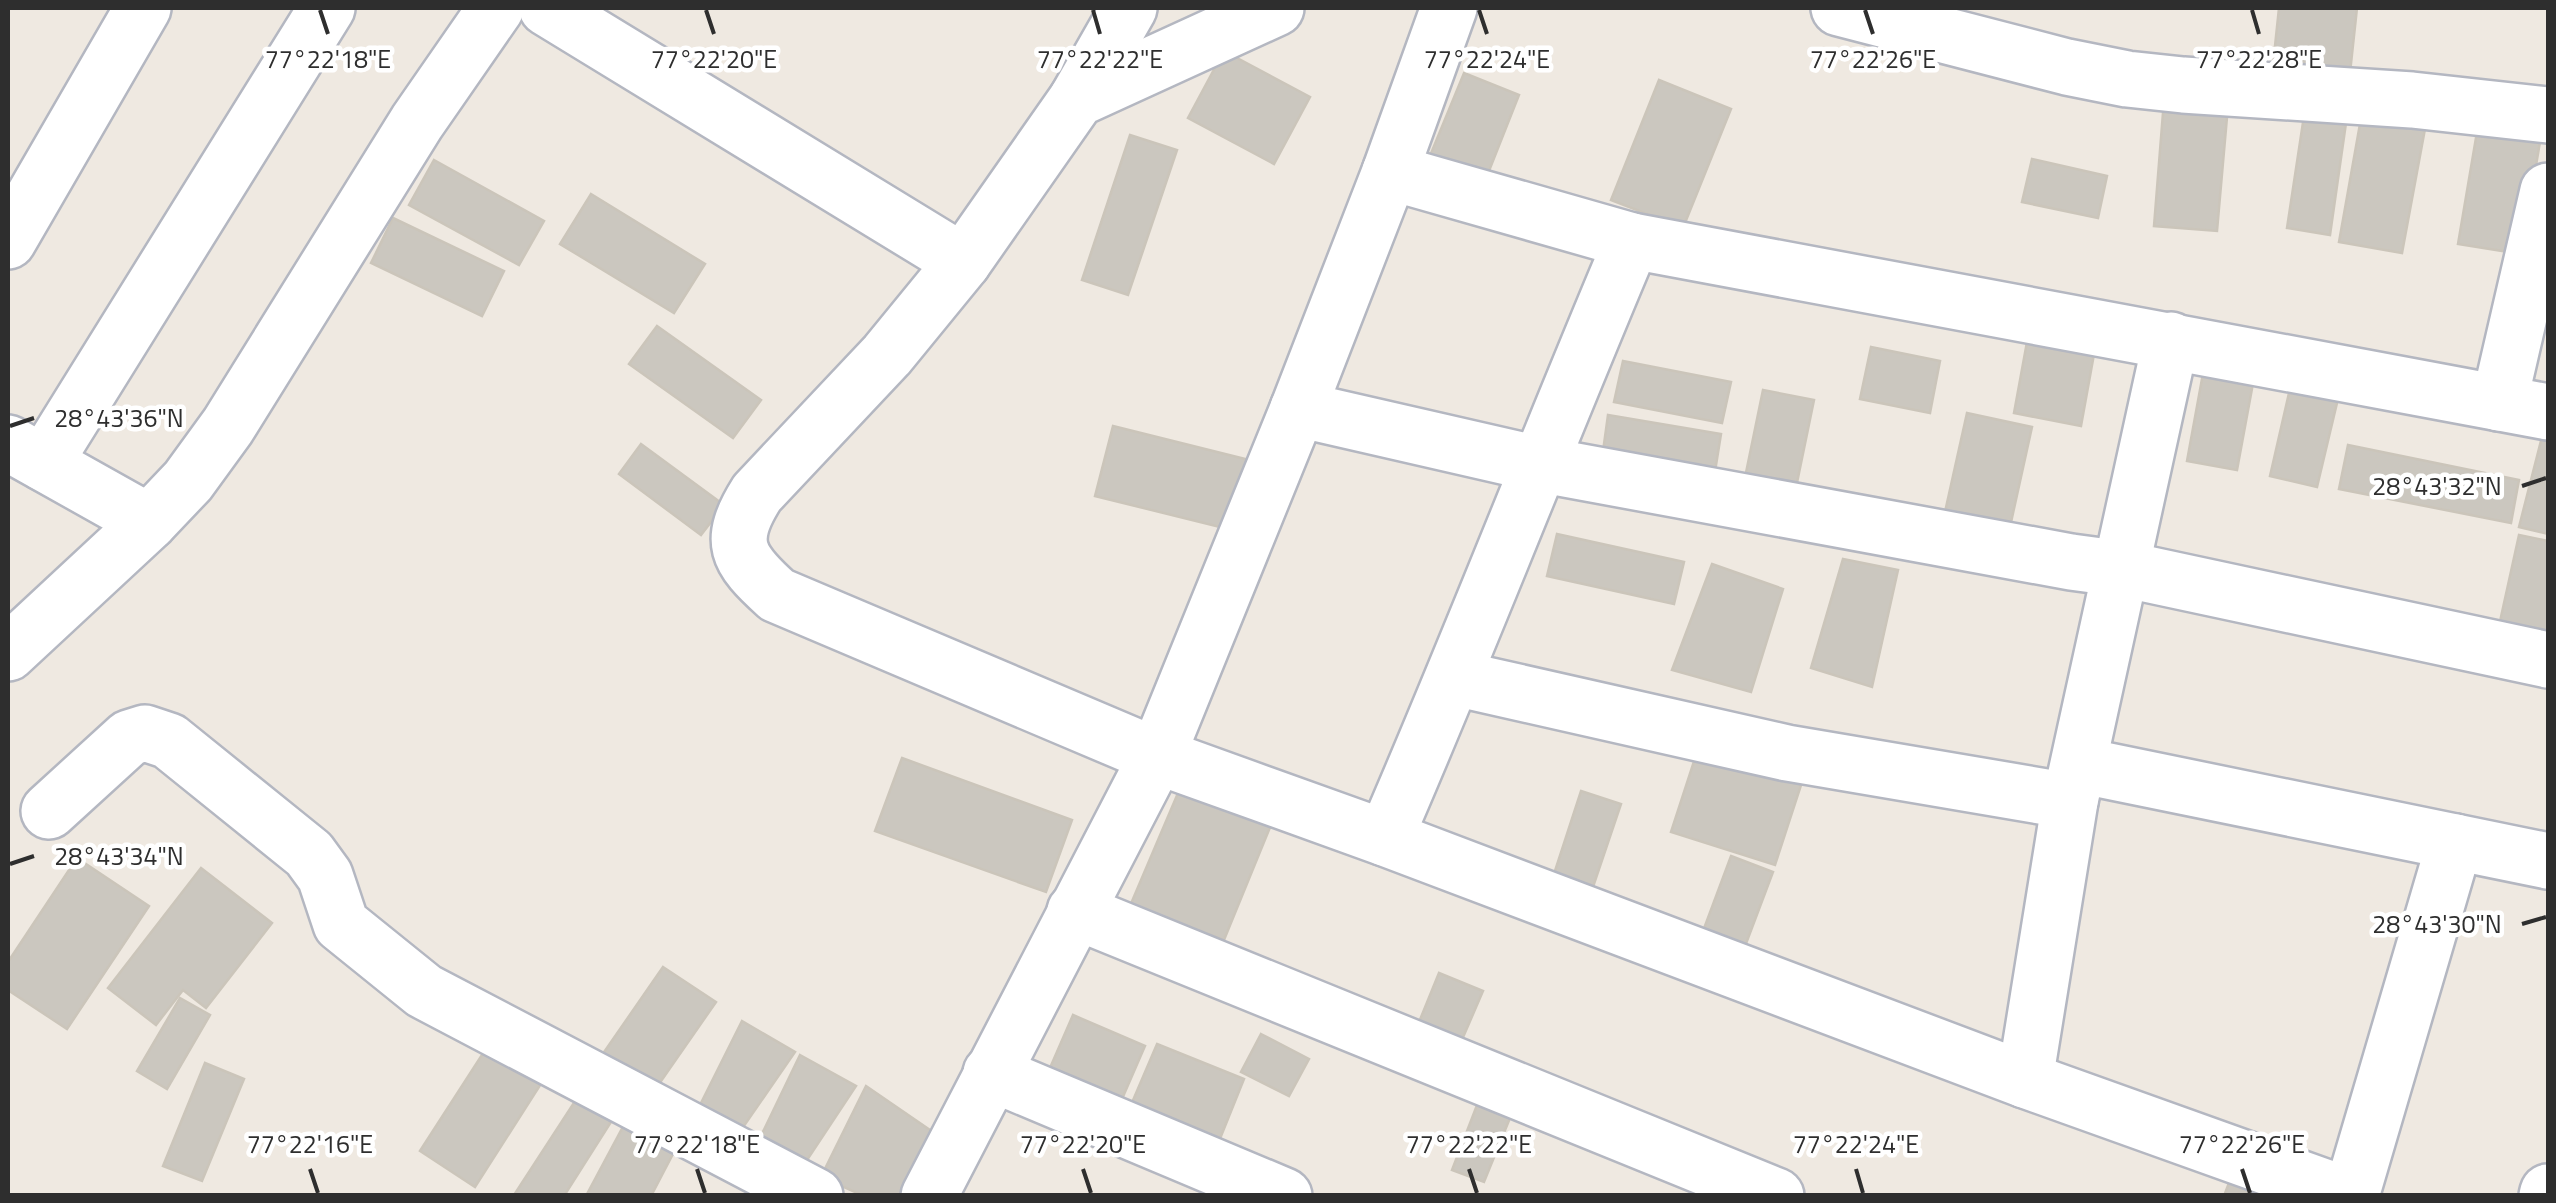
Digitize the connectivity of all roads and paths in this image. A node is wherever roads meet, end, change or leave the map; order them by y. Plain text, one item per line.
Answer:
1 (143, 8) edge
2 (327, 8) edge
3 (496, 8) edge
4 (547, 8) edge
5 (1129, 8) edge
6 (1276, 8) edge
7 (1449, 8) edge
8 (1838, 8) edge
9 (1078, 99) junction
10 (2548, 116) edge
11 (1390, 172) junction
12 (2548, 192) edge
13 (8, 240) edge
14 (1632, 241) junction
15 (963, 262) junction
16 (2171, 340) junction
17 (2524, 408) edge
18 (1298, 410) junction
19 (26, 453) edge
20 (1538, 464) junction
21 (149, 522) junction
22 (2124, 569) junction
23 (8, 653) edge
24 (2548, 660) edge
25 (1454, 678) junction
26 (1157, 756) junction
27 (2074, 783) junction
28 (50, 811) dead end
29 (1386, 838) junction
30 (2455, 842) junction
31 (2548, 861) edge
32 (1076, 911) junction
33 (990, 1073) junction
34 (2025, 1080) junction
35 (2334, 1193) edge
36 (816, 1196) edge
37 (929, 1196) edge
38 (1284, 1196) edge
39 (1776, 1196) edge

1 - 13 street
2 - 19 street
3 - 21 street
4 - 15 street
5 - 9 street
6 - 9 street
7 - 11 street
8 - 10 street
9 - 15 street
11 - 14 street
11 - 18 street
12 - 17 street
14 - 16 street
14 - 20 street
15 - 26 street
16 - 17 street
16 - 22 street
18 - 20 street
18 - 26 street
19 - 21 street
20 - 22 street
20 - 25 street
21 - 23 street
22 - 24 street
22 - 27 street
25 - 27 street
25 - 29 street
26 - 29 street
26 - 32 street
27 - 30 street
27 - 34 street
28 - 36 street
29 - 34 street
30 - 31 street
30 - 35 street
32 - 33 street
32 - 39 street
33 - 37 street
33 - 38 street
34 - 35 street

